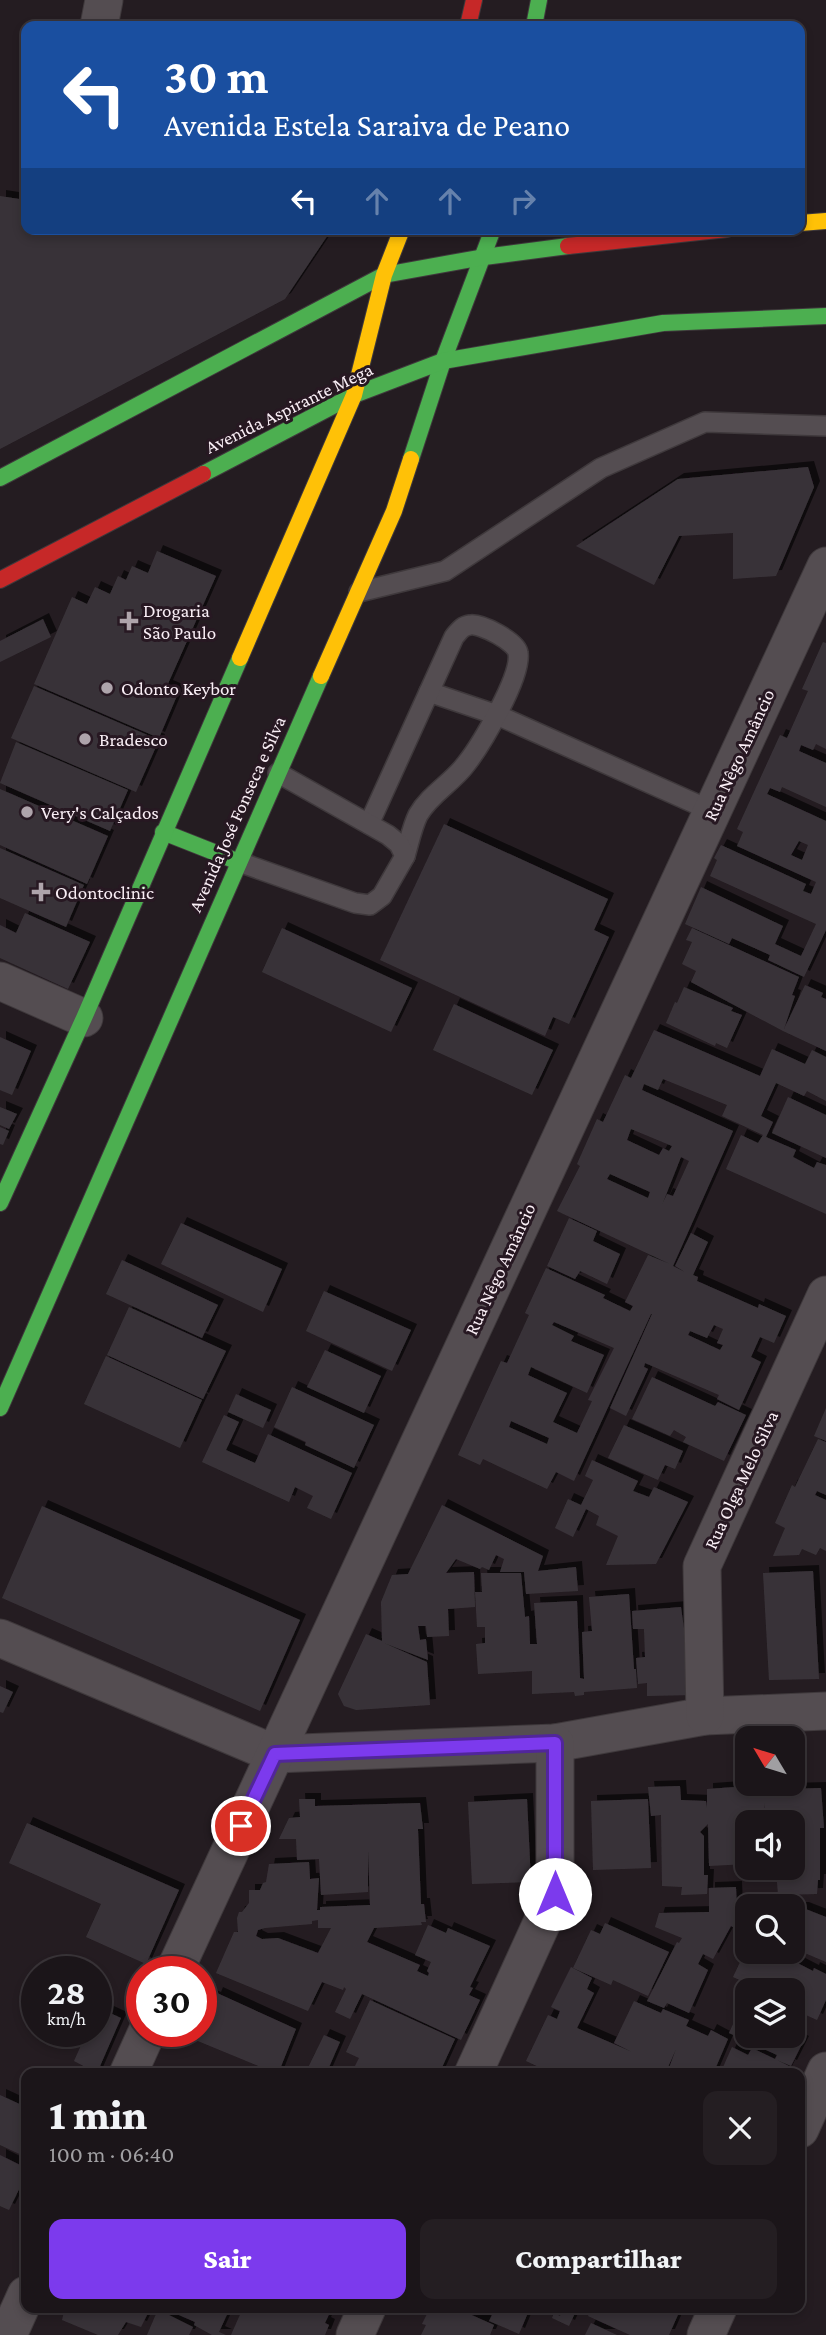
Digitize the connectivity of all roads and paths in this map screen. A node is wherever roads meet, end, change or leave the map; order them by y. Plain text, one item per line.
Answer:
1 (104, 0) edge
2 (474, 0) edge
3 (539, 0) edge
4 (100, 21) edge
5 (469, 21) edge
6 (535, 21) edge
7 (826, 221) edge
8 (805, 223) edge
9 (400, 235) edge
10 (491, 235) edge
11 (664, 235) edge
12 (484, 257) junction
13 (384, 275) junction
14 (826, 316) edge
15 (443, 361) junction
16 (354, 395) junction
17 (826, 426) edge
18 (0, 478) edge
19 (826, 566) edge
20 (0, 580) edge
21 (358, 592) junction
22 (429, 692) junction
23 (497, 715) junction
24 (278, 774) junction
25 (712, 811) junction
26 (369, 824) junction
27 (163, 832) junction
28 (405, 856) junction
29 (239, 862) junction
30 (0, 981) edge
31 (83, 1018) junction
32 (0, 1203) edge
33 (826, 1295) edge
34 (0, 1408) edge
35 (0, 1637) edge
36 (826, 1711) edge
37 (705, 1716) junction
38 (555, 1743) junction
39 (275, 1754) junction
40 (181, 1956) edge
41 (140, 2047) edge
42 (131, 2068) edge
43 (476, 2068) edge
44 (826, 2071) edge
45 (805, 2118) edge
46 (21, 2306) edge
47 (365, 2313) edge
48 (716, 2313) edge
49 (8, 2335) edge
50 (355, 2335) edge
51 (706, 2335) edge

1 - 4 street
2 - 5 main road
3 - 6 main road
7 - 8 main road
9 - 13 main road
10 - 12 main road, Avenida José Fonseca e Silva
11 - 12 main road
12 - 13 main road
12 - 15 main road, Avenida José Fonseca e Silva
13 - 16 main road
13 - 18 main road
14 - 15 main road, Avenida Aspirante Mega
15 - 16 main road, Avenida Aspirante Mega
15 - 21 main road, Avenida José Fonseca e Silva
16 - 20 main road, Avenida Aspirante Mega
16 - 27 main road
17 - 21 lane
19 - 25 street, Rua Nêgo Amâncio
21 - 24 main road, Avenida José Fonseca e Silva
22 - 23 lane
22 - 23 lane
22 - 26 lane
23 - 25 lane
23 - 28 lane
24 - 26 lane
24 - 29 main road, Avenida José Fonseca e Silva
25 - 39 street, Rua Nêgo Amâncio
26 - 28 lane
27 - 29 main road
27 - 31 main road
28 - 29 lane
29 - 34 main road, Avenida José Fonseca e Silva
30 - 31 street
31 - 32 main road
33 - 37 street, Rua Olga Melo Silva
35 - 39 street
36 - 37 street
37 - 38 street
38 - 39 street
38 - 43 street
39 - 40 street, Rua Nêgo Amâncio
41 - 42 street
44 - 45 street
46 - 49 street
47 - 50 street
48 - 51 street

